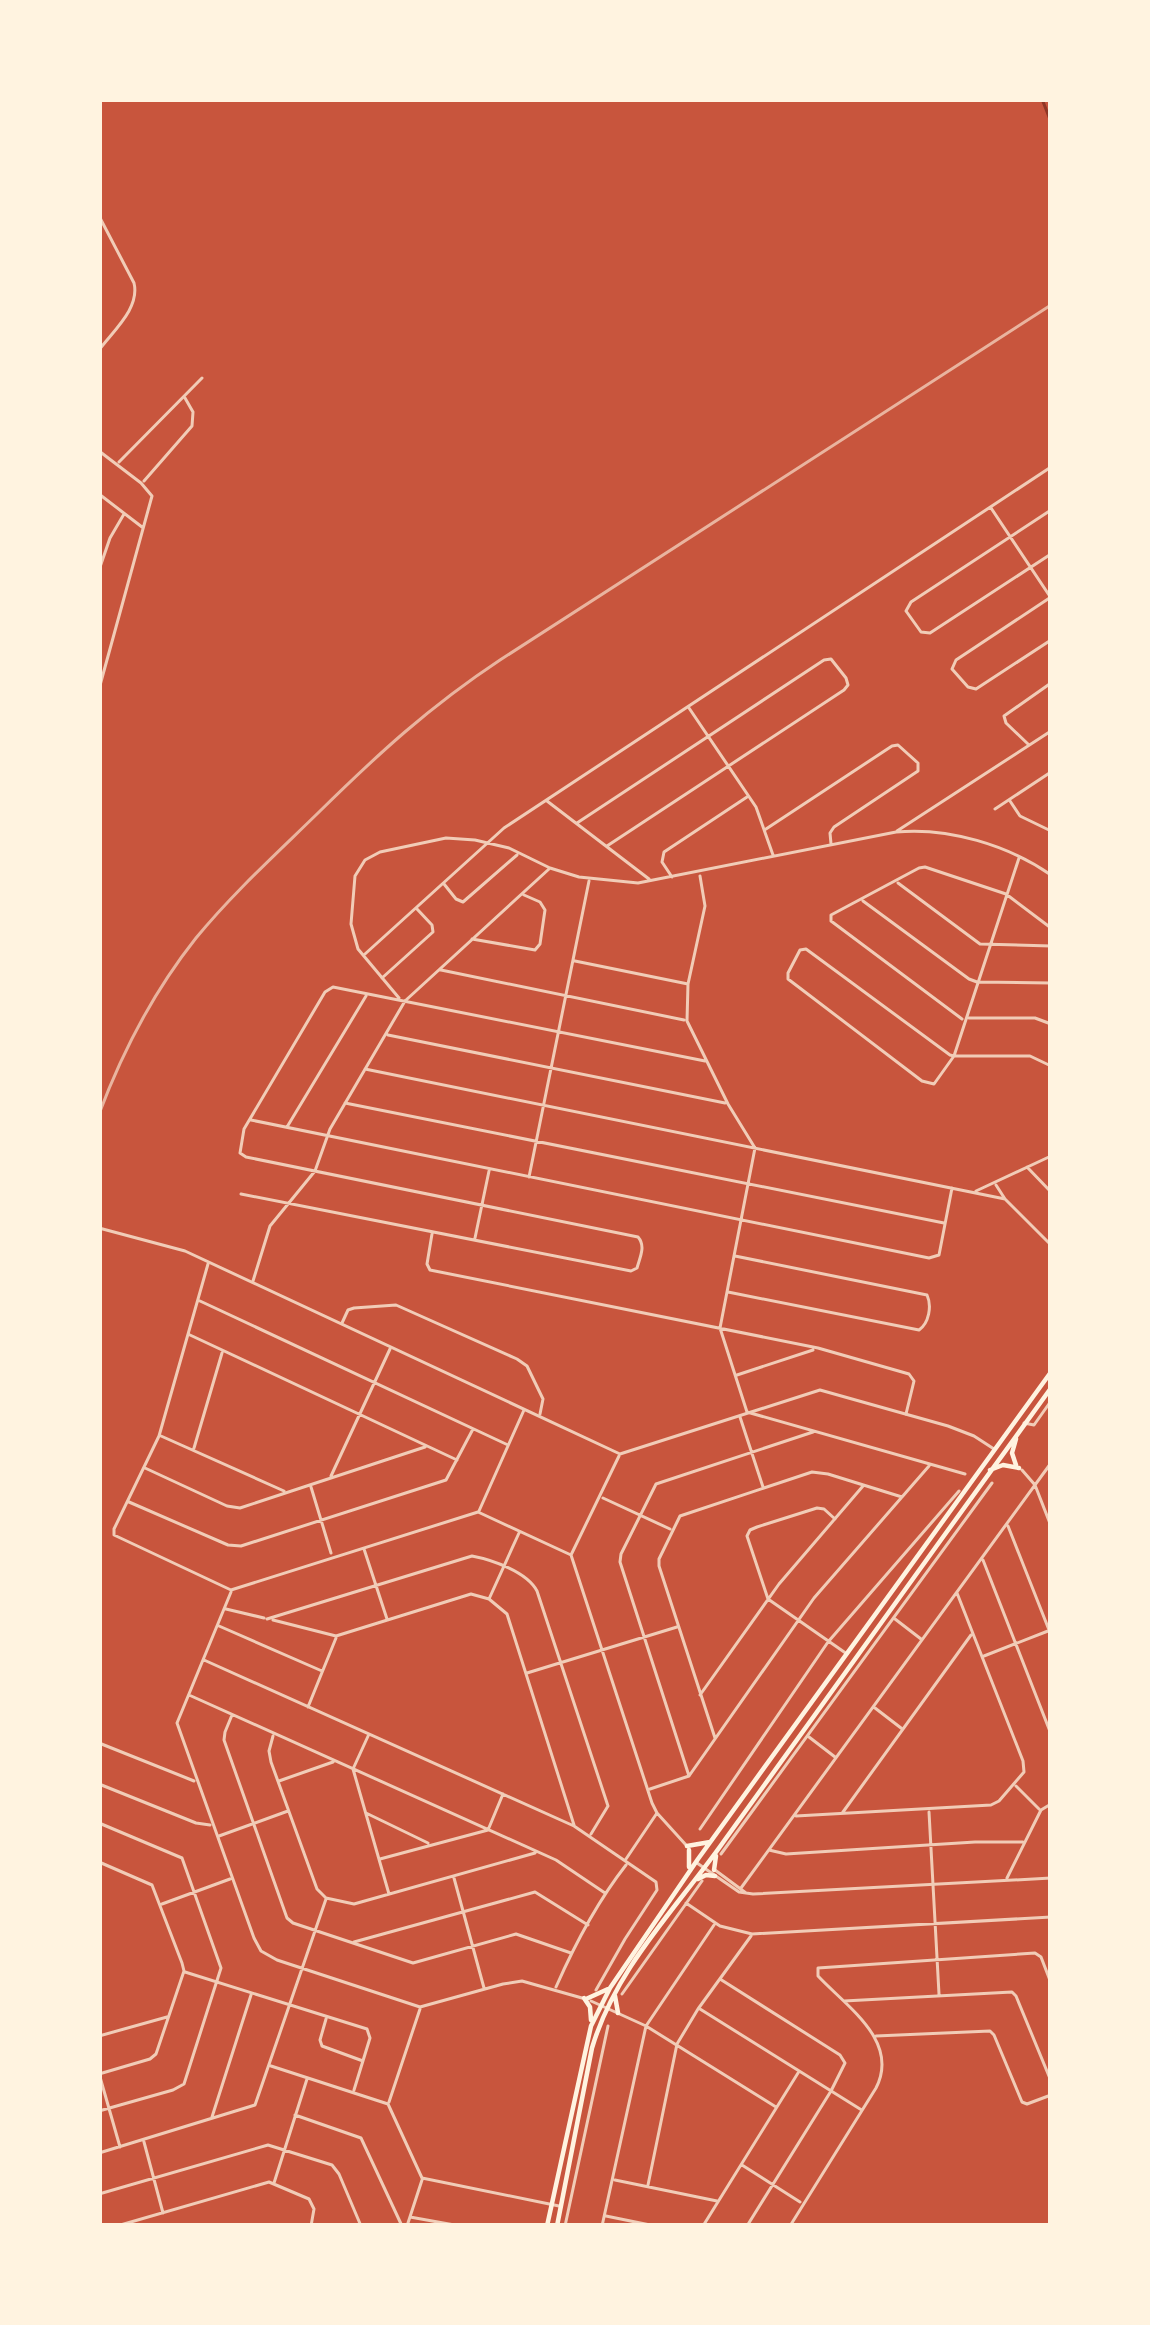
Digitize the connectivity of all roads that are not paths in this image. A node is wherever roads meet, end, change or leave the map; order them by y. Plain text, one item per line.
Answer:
1 (99, 216) edge
2 (99, 350) edge
3 (202, 378) dead end
4 (184, 396) junction
5 (99, 452) edge
6 (117, 464) junction
7 (1051, 466) edge
8 (141, 483) junction
9 (99, 494) edge
10 (990, 507) junction
11 (1051, 510) edge
12 (124, 514) junction
13 (143, 528) junction
14 (1011, 537) junction
15 (102, 550) edge
16 (1051, 554) edge
17 (1030, 567) junction
18 (99, 570) edge
19 (1051, 598) edge
20 (1051, 640) edge
21 (1051, 683) edge
22 (99, 688) edge
23 (688, 706) junction
24 (1051, 731) edge
25 (709, 735) junction
26 (1030, 745) junction
27 (728, 766) junction
28 (1049, 774) edge
29 (1051, 783) edge
30 (748, 796) junction
31 (545, 800) junction
32 (1009, 800) junction
33 (995, 809) dead end
34 (925, 823) junction
35 (577, 824) junction
36 (766, 829) junction
37 (1051, 831) edge
38 (896, 832) junction
39 (487, 842) junction
40 (831, 845) junction
41 (607, 846) junction
42 (519, 853) junction
43 (1019, 856) junction
44 (774, 857) junction
45 (550, 868) junction
46 (699, 872) junction
47 (1051, 874) edge
48 (673, 878) junction
49 (590, 879) junction
50 (652, 881) junction
51 (897, 882) junction
52 (443, 883) junction
53 (522, 894) junction
54 (1006, 894) junction
55 (860, 899) junction
56 (416, 908) junction
57 (1051, 928) edge
58 (472, 940) junction
59 (988, 946) junction
60 (1051, 946) edge
61 (364, 956) junction
62 (573, 960) junction
63 (439, 970) junction
64 (382, 978) junction
65 (977, 982) junction
66 (1051, 983) edge
67 (688, 984) junction
68 (367, 994) junction
69 (567, 996) junction
70 (403, 1001) junction
71 (966, 1020) junction
72 (688, 1021) junction
73 (1051, 1024) edge
74 (559, 1033) junction
75 (386, 1035) junction
76 (953, 1056) junction
77 (705, 1060) junction
78 (1051, 1066) edge
79 (365, 1069) junction
80 (551, 1069) junction
81 (346, 1103) junction
82 (728, 1104) junction
83 (544, 1105) junction
84 (249, 1120) junction
85 (286, 1128) junction
86 (327, 1136) junction
87 (537, 1141) junction
88 (755, 1148) junction
89 (1051, 1156) edge
90 (1028, 1167) junction
91 (489, 1169) junction
92 (315, 1171) junction
93 (529, 1178) junction
94 (994, 1183) junction
95 (748, 1185) junction
96 (952, 1188) junction
97 (1051, 1192) edge
98 (972, 1193) junction
99 (242, 1194) dead end
100 (1006, 1198) junction
101 (289, 1203) junction
102 (482, 1205) junction
103 (740, 1220) junction
104 (945, 1224) junction
105 (99, 1228) edge
106 (432, 1232) junction
107 (475, 1240) junction
108 (1051, 1245) edge
109 (734, 1256) junction
110 (208, 1262) junction
111 (253, 1281) junction
112 (727, 1292) junction
113 (198, 1300) junction
114 (341, 1324) junction
115 (720, 1328) junction
116 (188, 1334) junction
117 (391, 1347) junction
118 (818, 1348) junction
119 (223, 1352) junction
120 (1051, 1372) edge
121 (735, 1375) junction
122 (374, 1382) junction
123 (1051, 1388) edge
124 (1051, 1401) edge
125 (524, 1410) junction
126 (747, 1412) junction
127 (906, 1414) junction
128 (358, 1415) junction
129 (740, 1415) junction
130 (539, 1416) junction
131 (1023, 1426) junction
132 (473, 1429) junction
133 (815, 1432) junction
134 (159, 1436) junction
135 (508, 1445) junction
136 (425, 1447) junction
137 (194, 1450) junction
138 (998, 1452) junction
139 (752, 1453) junction
140 (620, 1454) junction
141 (458, 1460) junction
142 (1051, 1463) edge
143 (931, 1464) junction
144 (1017, 1467) junction
145 (143, 1468) junction
146 (990, 1470) junction
147 (965, 1474) dead end
148 (330, 1480) junction
149 (992, 1483) dead end
150 (865, 1485) junction
151 (310, 1486) junction
152 (1035, 1486) junction
153 (763, 1487) junction
154 (959, 1491) dead end
155 (287, 1493) junction
156 (600, 1497) junction
157 (902, 1497) junction
158 (127, 1501) junction
159 (478, 1513) junction
160 (1048, 1514) edge
161 (639, 1515) junction
162 (835, 1519) junction
163 (322, 1520) junction
164 (1008, 1524) junction
165 (1051, 1526) edge
166 (672, 1530) junction
167 (520, 1531) junction
168 (364, 1547) junction
169 (571, 1555) junction
170 (332, 1556) junction
171 (982, 1559) junction
172 (504, 1567) junction
173 (375, 1586) junction
174 (231, 1590) junction
175 (957, 1592) junction
176 (489, 1599) junction
177 (768, 1599) junction
178 (225, 1609) junction
179 (289, 1613) junction
180 (894, 1618) junction
181 (267, 1619) junction
182 (387, 1619) junction
183 (797, 1621) junction
184 (288, 1624) junction
185 (218, 1625) junction
186 (679, 1626) junction
187 (1050, 1632) edge
188 (972, 1634) junction
189 (336, 1636) junction
190 (644, 1637) junction
191 (922, 1640) junction
192 (828, 1642) junction
193 (1016, 1643) junction
194 (602, 1649) junction
195 (850, 1656) junction
196 (982, 1657) junction
197 (202, 1659) junction
198 (560, 1663) junction
199 (322, 1671) junction
200 (527, 1673) junction
201 (187, 1694) junction
202 (700, 1695) junction
203 (308, 1707) junction
204 (873, 1707) junction
205 (232, 1715) junction
206 (902, 1729) junction
207 (369, 1733) junction
208 (274, 1734) junction
209 (1051, 1734) edge
210 (808, 1735) junction
211 (715, 1738) junction
212 (99, 1743) edge
213 (836, 1758) junction
214 (336, 1761) junction
215 (353, 1769) junction
216 (689, 1776) junction
217 (196, 1781) junction
218 (278, 1782) junction
219 (99, 1784) edge
220 (1013, 1784) junction
221 (647, 1790) junction
222 (503, 1794) junction
223 (1051, 1804) edge
224 (929, 1810) junction
225 (1040, 1810) junction
226 (288, 1811) junction
227 (364, 1812) junction
228 (657, 1813) junction
229 (841, 1814) junction
230 (794, 1816) junction
231 (99, 1823) edge
232 (212, 1824) junction
233 (255, 1824) junction
234 (574, 1826) junction
235 (700, 1829) dead end
236 (488, 1830) junction
237 (590, 1835) junction
238 (217, 1836) junction
239 (710, 1842) junction
240 (1023, 1842) junction
241 (432, 1845) junction
242 (932, 1845) junction
243 (769, 1850) junction
244 (538, 1852) junction
245 (693, 1854) junction
246 (721, 1854) dead end
247 (379, 1860) junction
248 (626, 1862) junction
249 (99, 1863) edge
250 (710, 1870) junction
251 (688, 1872) junction
252 (453, 1876) junction
253 (232, 1878) junction
254 (1051, 1878) edge
255 (1006, 1880) junction
256 (702, 1881) dead end
257 (934, 1885) junction
258 (686, 1889) junction
259 (740, 1890) junction
260 (195, 1891) junction
261 (605, 1893) junction
262 (389, 1895) junction
263 (326, 1898) junction
264 (686, 1903) junction
265 (162, 1904) junction
266 (463, 1911) junction
267 (1051, 1917) edge
268 (715, 1923) junction
269 (935, 1923) junction
270 (588, 1925) junction
271 (315, 1931) junction
272 (752, 1934) junction
273 (352, 1942) junction
274 (472, 1947) junction
275 (571, 1953) junction
276 (937, 1959) junction
277 (302, 1968) junction
278 (184, 1971) junction
279 (720, 1978) junction
280 (217, 1983) junction
281 (1051, 1983) edge
282 (484, 1988) junction
283 (555, 1988) junction
284 (596, 1990) dead end
285 (616, 1990) junction
286 (252, 1993) junction
287 (939, 1995) junction
288 (585, 1999) junction
289 (843, 2001) junction
290 (290, 2006) junction
291 (604, 2006) junction
292 (420, 2007) junction
293 (698, 2008) junction
294 (619, 2013) junction
295 (168, 2017) junction
296 (326, 2017) junction
297 (600, 2021) junction
298 (591, 2026) junction
299 (608, 2026) dead end
300 (646, 2026) junction
301 (99, 2036) edge
302 (876, 2036) junction
303 (677, 2044) junction
304 (363, 2061) junction
305 (270, 2065) junction
306 (799, 2071) junction
307 (99, 2074) edge
308 (308, 2078) junction
309 (1051, 2081) edge
310 (830, 2091) junction
311 (353, 2093) junction
312 (1051, 2095) edge
313 (388, 2104) junction
314 (776, 2107) junction
315 (109, 2108) junction
316 (862, 2110) junction
317 (99, 2111) edge
318 (295, 2115) junction
319 (211, 2120) junction
320 (143, 2140) junction
321 (121, 2146) junction
322 (284, 2149) junction
323 (99, 2153) edge
324 (741, 2164) junction
325 (153, 2178) junction
326 (422, 2179) junction
327 (613, 2179) junction
328 (274, 2183) junction
329 (772, 2185) junction
330 (648, 2186) junction
331 (99, 2194) edge
332 (718, 2201) junction
333 (803, 2204) junction
334 (551, 2205) junction
335 (561, 2206) junction
336 (163, 2212) junction
337 (604, 2216) junction
338 (410, 2217) junction
339 (140, 2223) edge
340 (117, 2226) edge
341 (310, 2226) edge
342 (361, 2226) edge
343 (404, 2226) edge
344 (460, 2226) edge
345 (547, 2226) edge
346 (561, 2226) edge
347 (602, 2226) edge
348 (655, 2226) edge
349 (703, 2226) edge
350 (747, 2226) edge
351 (790, 2226) edge

1 - 2 street
3 - 4 street
4 - 6 street
4 - 8 street
5 - 6 street
6 - 8 street
7 - 10 street
8 - 13 street
9 - 12 street
10 - 14 street
10 - 23 street
11 - 14 street
12 - 13 street
12 - 15 street
13 - 22 street
14 - 17 street
14 - 17 street
15 - 18 street
16 - 17 street
17 - 19 street
19 - 20 street
21 - 26 street
23 - 25 street
23 - 31 street
24 - 26 street
25 - 27 street
25 - 27 street
25 - 35 street
26 - 34 street
27 - 30 street
27 - 41 street
28 - 29 street
28 - 32 street
30 - 36 street
30 - 48 street
31 - 35 street
31 - 39 street
32 - 33 street
32 - 37 street
34 - 38 street
34 - 38 street
34 - 43 street
35 - 41 street
36 - 40 street
36 - 44 street
38 - 40 street
39 - 42 street
39 - 52 street
39 - 61 street
40 - 44 street
41 - 50 street
42 - 45 street
42 - 52 street
43 - 47 street
43 - 54 street
44 - 46 street
45 - 49 street
45 - 53 street
46 - 48 street
46 - 67 street
48 - 50 street
49 - 50 street
49 - 62 street
51 - 54 street
51 - 55 street
51 - 59 street
52 - 56 street
53 - 58 street
53 - 58 street
54 - 57 street
54 - 59 street
55 - 65 street
55 - 71 street
56 - 61 street
56 - 64 street
58 - 63 street
59 - 60 street
59 - 65 street
61 - 64 street
62 - 67 street
62 - 69 street
63 - 69 street
63 - 70 street
64 - 70 street
65 - 66 street
65 - 71 street
67 - 72 street
68 - 70 street
68 - 84 street
68 - 85 street
69 - 72 street
69 - 74 street
70 - 74 street
70 - 75 street
71 - 73 street
71 - 76 street
72 - 77 street
74 - 77 street
74 - 80 street
75 - 79 street
75 - 80 street
76 - 76 street
76 - 78 street
77 - 82 street
79 - 81 street
79 - 83 street
80 - 82 street
80 - 83 street
81 - 86 street
81 - 87 street
82 - 88 street
83 - 87 street
83 - 88 street
84 - 85 street
84 - 92 street
85 - 86 street
86 - 91 street
86 - 92 street
87 - 93 street
87 - 95 street
88 - 95 street
88 - 96 street
89 - 90 street
90 - 94 street
90 - 97 street
91 - 93 street
91 - 102 street
92 - 101 street
92 - 102 street
93 - 103 street
94 - 98 street
94 - 100 street
95 - 103 street
95 - 104 street
96 - 98 street
96 - 104 street
98 - 100 street
99 - 101 street
100 - 108 street
101 - 106 street
101 - 111 street
102 - 107 street
102 - 107 street
103 - 104 street
103 - 109 street
105 - 110 street
106 - 107 street
106 - 115 street
109 - 112 street
109 - 112 street
110 - 111 street
110 - 113 street
111 - 114 street
112 - 115 street
113 - 116 street
113 - 122 street
114 - 117 street
114 - 130 street
115 - 118 street
115 - 121 street
116 - 119 street
116 - 134 street
117 - 122 street
117 - 125 street
118 - 121 street
118 - 127 street
119 - 128 street
119 - 137 street
120 - 138 main road
121 - 126 street
122 - 128 street
122 - 132 street
123 - 131 main road
124 - 131 street
125 - 130 street
125 - 135 street
126 - 127 street
126 - 129 street
126 - 133 street
127 - 138 street
128 - 136 street
128 - 148 street
129 - 139 street
129 - 140 street
130 - 140 street
131 - 138 main road
131 - 144 main road
132 - 135 street
132 - 141 street
133 - 139 street
133 - 143 street
134 - 137 street
134 - 145 street
135 - 159 street
136 - 141 street
136 - 148 street
137 - 155 street
138 - 144 street
138 - 146 main road
138 - 195 main road
139 - 153 street
139 - 161 street
140 - 156 street
141 - 163 street
142 - 152 street
143 - 147 street
143 - 157 street
144 - 146 main road
144 - 152 street
145 - 155 street
145 - 158 street
146 - 195 main road
148 - 151 street
149 - 180 street
150 - 153 street
150 - 157 street
150 - 162 street
151 - 155 street
151 - 163 street
152 - 160 street
152 - 164 street
153 - 166 street
154 - 192 street
156 - 161 street
156 - 169 street
157 - 183 street
158 - 163 street
158 - 174 street
159 - 167 street
159 - 168 street
160 - 165 street
161 - 166 street
161 - 190 street
162 - 177 street
162 - 177 street
163 - 170 street
164 - 171 street
164 - 187 street
166 - 186 street
167 - 169 street
167 - 172 street
168 - 170 street
168 - 173 street
169 - 194 street
170 - 174 street
171 - 175 street
171 - 193 street
172 - 173 street
172 - 176 street
172 - 198 street
173 - 179 street
173 - 182 street
174 - 178 street
175 - 188 street
175 - 191 street
176 - 182 street
176 - 200 street
177 - 183 street
177 - 202 street
178 - 181 street
178 - 185 street
179 - 181 street
179 - 184 street
180 - 191 street
180 - 210 street
181 - 184 street
182 - 189 street
183 - 192 street
183 - 211 street
184 - 189 street
185 - 197 street
185 - 199 street
186 - 190 street
186 - 202 street
187 - 193 street
188 - 196 street
188 - 206 street
189 - 199 street
190 - 194 street
190 - 216 street
191 - 204 street
192 - 195 street
192 - 235 street
193 - 196 street
193 - 209 street
194 - 198 street
194 - 221 street
195 - 239 main road
195 - 250 main road
196 - 220 street
197 - 201 street
197 - 203 street
198 - 200 street
198 - 237 street
199 - 203 street
200 - 234 street
201 - 205 street
201 - 217 street
202 - 211 street
203 - 207 street
204 - 206 street
204 - 213 street
205 - 208 street
205 - 233 street
206 - 229 street
207 - 215 street
207 - 222 street
208 - 214 street
208 - 218 street
210 - 213 street
210 - 246 street
211 - 216 street
212 - 217 street
213 - 230 street
214 - 215 street
214 - 218 street
215 - 227 street
215 - 236 street
216 - 221 street
217 - 232 street
218 - 226 street
219 - 232 street
220 - 224 street
220 - 225 street
221 - 228 street
222 - 234 street
222 - 236 street
223 - 225 street
224 - 229 street
224 - 242 street
225 - 240 street
226 - 233 street
226 - 263 street
227 - 241 street
227 - 247 street
228 - 245 street
228 - 248 street
229 - 230 street
230 - 243 street
231 - 260 street
232 - 238 street
233 - 238 street
233 - 271 street
234 - 237 street
236 - 241 street
236 - 244 street
237 - 248 street
238 - 253 street
239 - 245 main road
239 - 245 main road
240 - 242 street
240 - 255 street
241 - 247 street
242 - 243 street
242 - 257 street
243 - 259 street
244 - 252 street
244 - 261 street
245 - 250 street
245 - 251 main road
245 - 251 main road
247 - 262 street
248 - 261 street
248 - 284 street
249 - 265 street
250 - 258 main road
250 - 258 main road
250 - 259 street
251 - 285 main road
252 - 262 street
252 - 266 street
253 - 260 street
253 - 277 street
254 - 255 street
255 - 257 street
256 - 264 street
257 - 259 street
257 - 269 street
258 - 285 main road
260 - 265 street
260 - 280 street
261 - 270 street
262 - 263 street
263 - 271 street
264 - 268 street
264 - 285 street
265 - 278 street
266 - 270 street
266 - 273 street
266 - 274 street
267 - 269 street
268 - 272 street
268 - 300 street
269 - 272 street
269 - 276 street
270 - 275 street
271 - 273 street
271 - 277 street
272 - 279 street
273 - 274 street
274 - 275 street
274 - 282 street
275 - 283 street
276 - 281 street
276 - 287 street
276 - 289 street
277 - 290 street
277 - 292 street
278 - 280 street
278 - 295 street
279 - 293 street
279 - 310 street
280 - 286 street
280 - 315 street
282 - 283 street
282 - 292 street
283 - 288 street
285 - 288 main road
285 - 291 main road
285 - 294 main road
286 - 290 street
286 - 319 street
287 - 289 street
287 - 309 street
288 - 291 street
288 - 298 main road
289 - 302 street
290 - 296 street
290 - 305 street
291 - 294 street
291 - 297 main road
291 - 298 main road
292 - 313 street
293 - 303 street
293 - 306 street
294 - 297 main road
294 - 300 street
295 - 301 street
295 - 307 street
296 - 304 street
296 - 304 street
297 - 335 main road
298 - 334 main road
299 - 346 street
300 - 303 street
300 - 327 street
302 - 312 street
302 - 316 street
303 - 314 street
303 - 330 street
304 - 311 street
305 - 308 street
305 - 319 street
306 - 310 street
306 - 314 street
307 - 315 street
308 - 311 street
308 - 318 street
310 - 316 street
310 - 329 street
311 - 313 street
313 - 326 street
314 - 324 street
315 - 317 street
315 - 321 street
316 - 333 street
318 - 322 street
318 - 343 street
319 - 320 street
320 - 321 street
320 - 325 street
321 - 323 street
322 - 325 street
322 - 328 street
322 - 342 street
324 - 329 street
324 - 332 street
325 - 331 street
325 - 336 street
326 - 334 street
326 - 338 street
327 - 330 street
327 - 337 street
328 - 336 street
328 - 341 street
329 - 333 street
329 - 350 street
330 - 332 street
332 - 349 street
333 - 351 street
334 - 335 street
334 - 345 main road
335 - 346 main road
336 - 339 street
337 - 347 street
337 - 348 street
338 - 343 street
338 - 344 street
339 - 340 street

